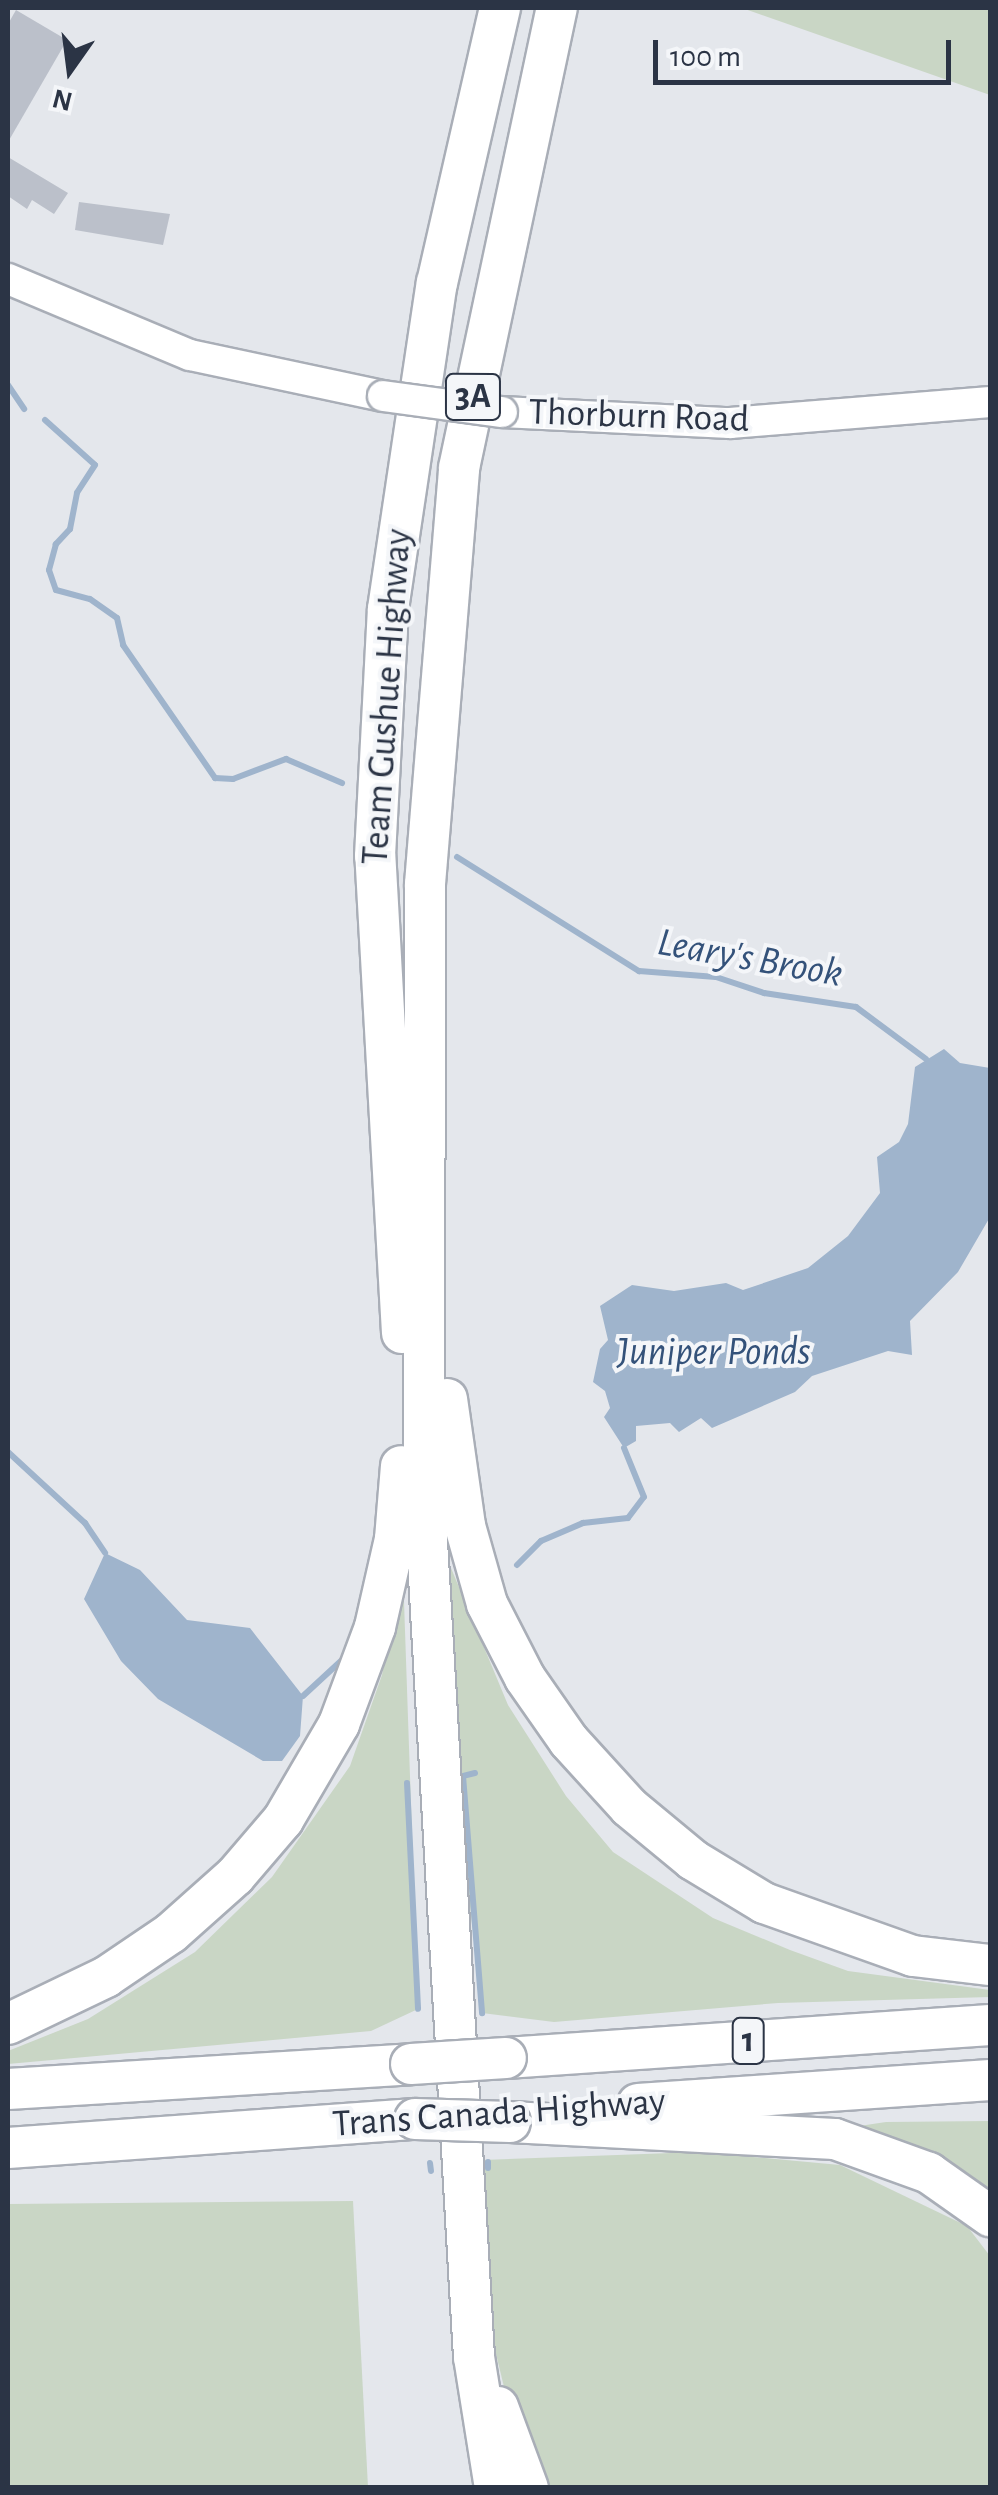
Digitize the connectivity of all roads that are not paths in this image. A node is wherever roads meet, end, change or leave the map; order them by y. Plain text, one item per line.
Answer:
1 (500, 8) edge
2 (557, 8) edge
3 (8, 279) edge
4 (990, 402) edge
5 (428, 1200) junction
6 (406, 1396) junction
7 (424, 1490) junction
8 (990, 1965) edge
9 (8, 2024) edge
10 (990, 2024) edge
11 (990, 2080) edge
12 (8, 2090) edge
13 (510, 2118) junction
14 (8, 2148) edge
15 (990, 2216) edge
16 (476, 2317) junction
17 (494, 2488) edge
18 (528, 2488) edge

1 - 6 highway, Team Gushue Highway / 3A
2 - 5 highway, Team Gushue Highway / 3A
3 - 4 main road, Thorburn Road, bridge
5 - 7 highway
5 - 8 highway
6 - 7 highway
6 - 9 highway
7 - 16 highway
10 - 12 highway, Trans Canada Highway / 1, bridge
11 - 13 highway, Trans Canada Highway / 1
13 - 14 highway, Trans Canada Highway / 1, bridge
13 - 15 highway
16 - 17 highway
16 - 18 highway

